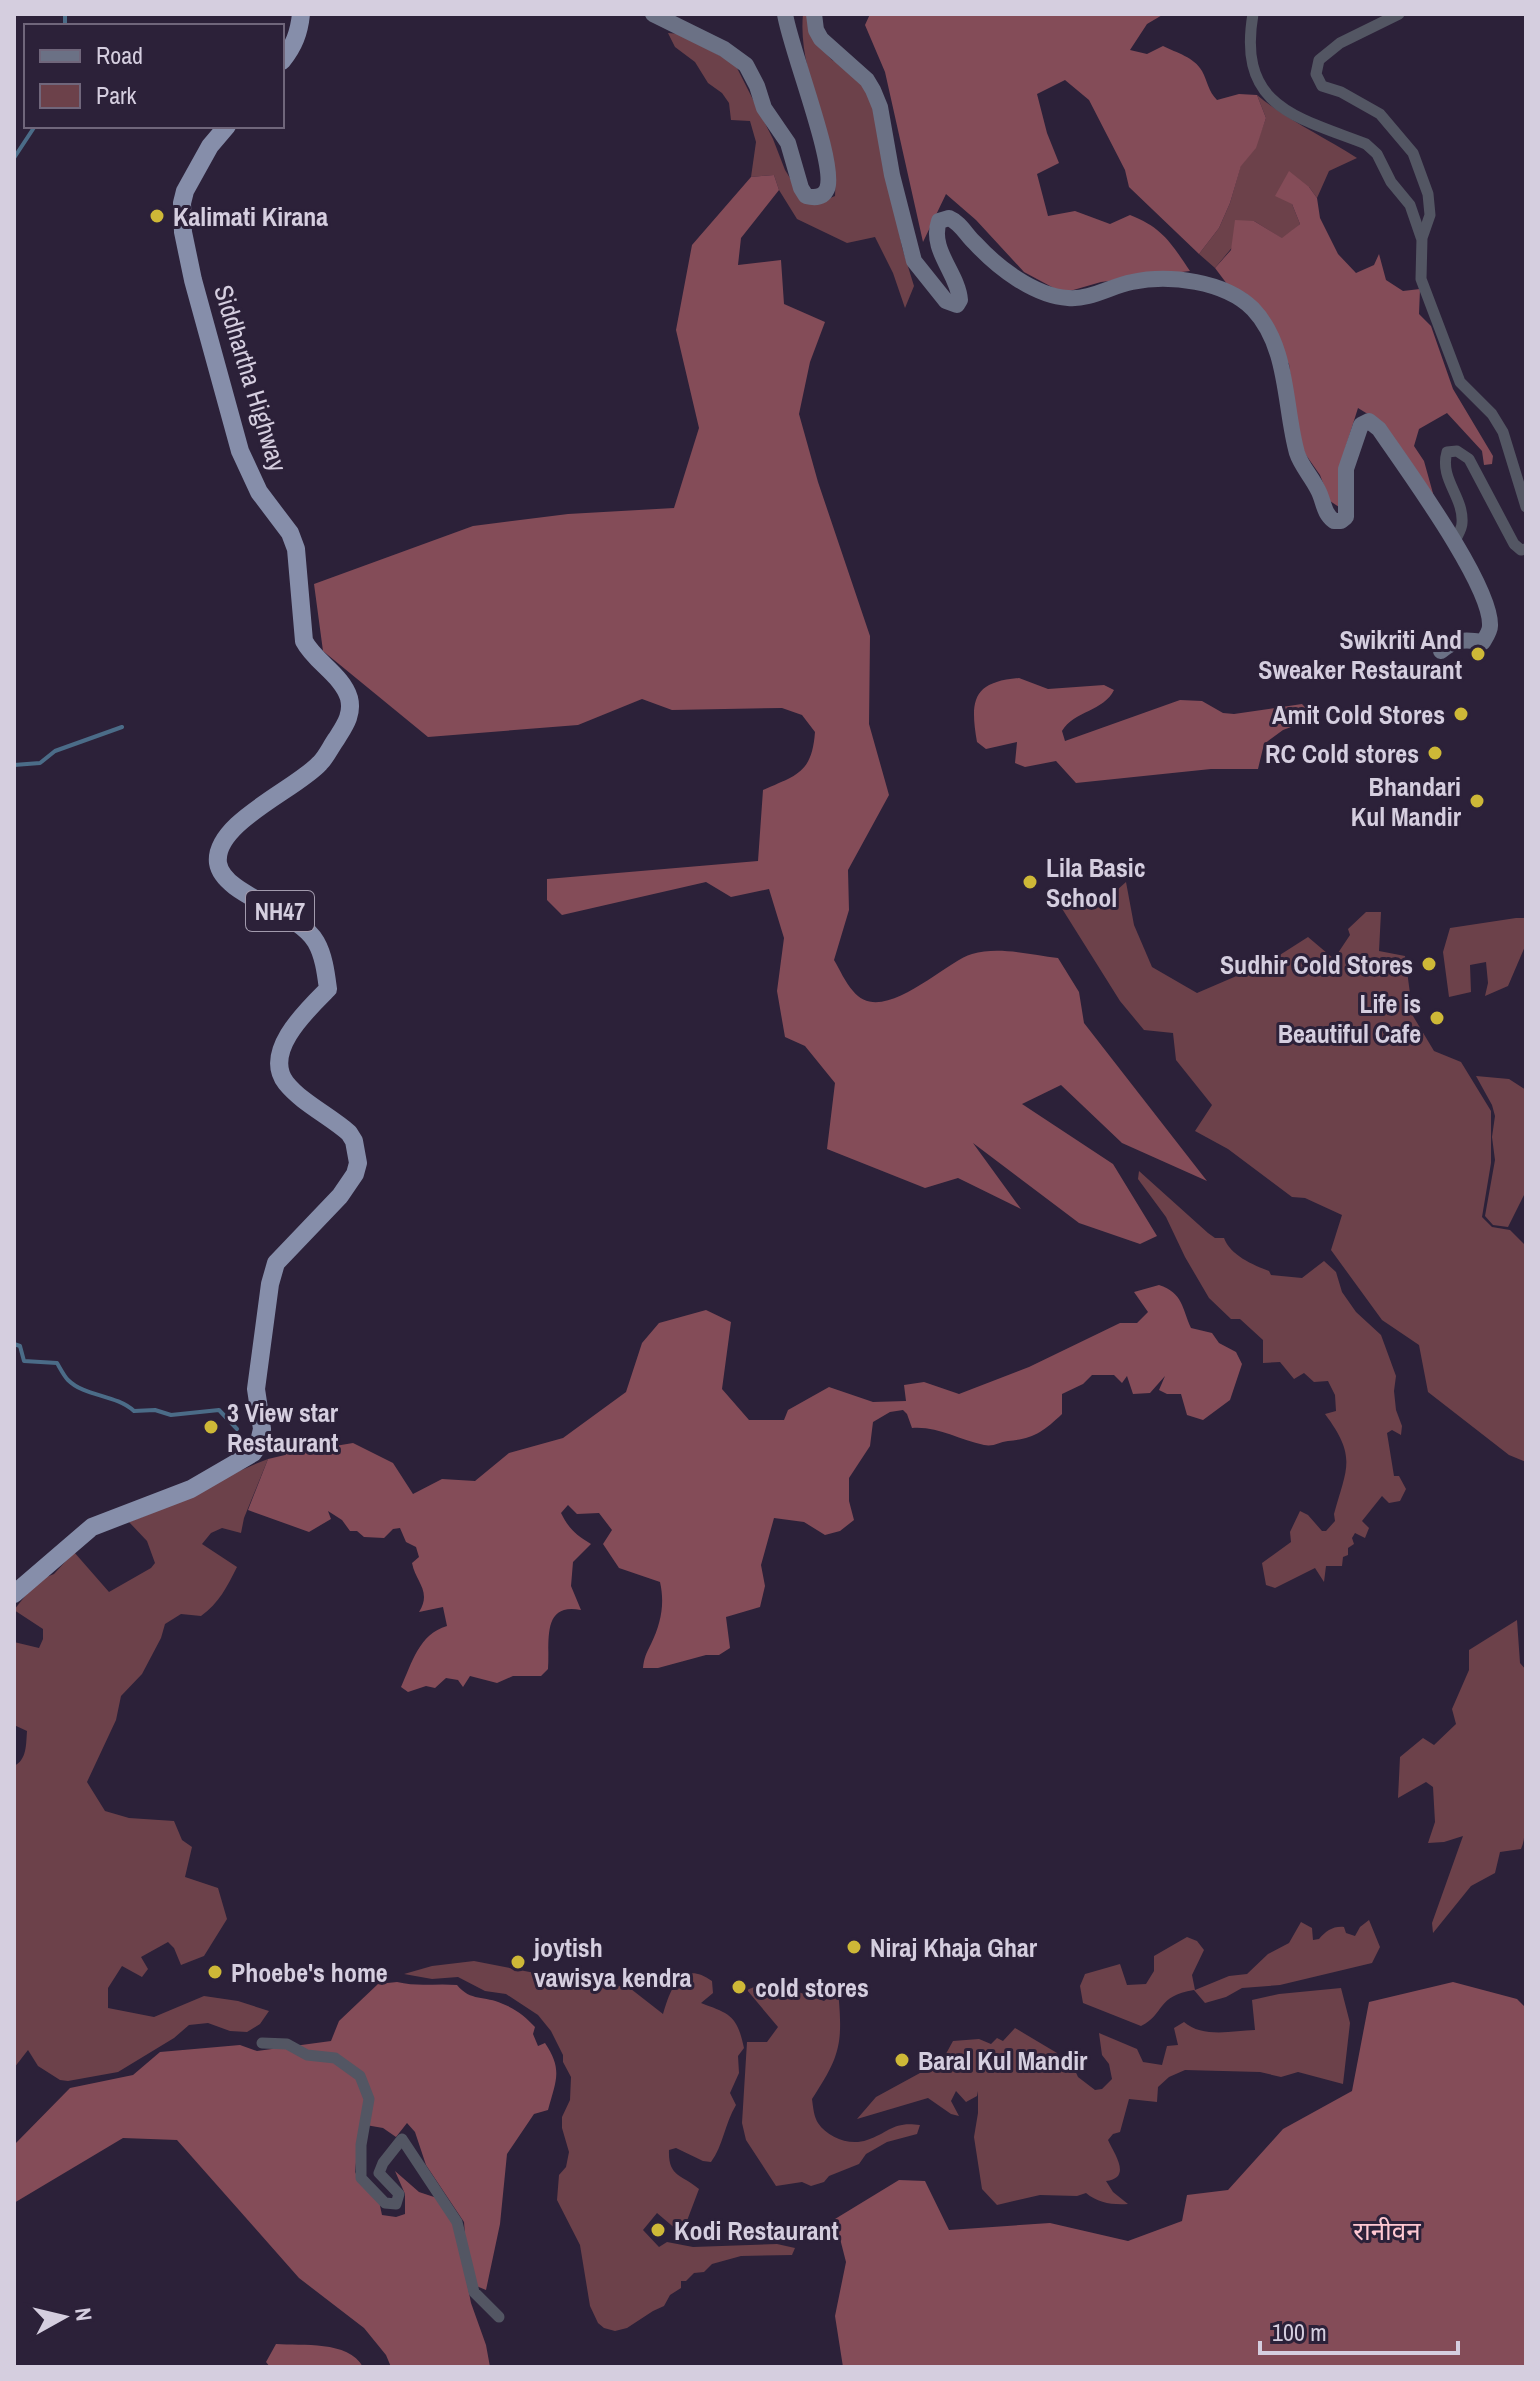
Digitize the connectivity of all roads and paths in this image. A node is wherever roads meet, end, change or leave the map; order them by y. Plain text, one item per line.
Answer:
1 (301, 14) edge
2 (653, 14) edge
3 (785, 14) edge
4 (814, 14) edge
5 (1253, 14) edge
6 (1399, 14) edge
7 (284, 58) edge
8 (225, 128) edge
9 (1422, 238) junction
10 (1526, 507) edge
11 (1455, 541) junction
12 (1526, 549) edge
13 (1441, 651) dead end
14 (14, 1594) edge
15 (262, 2043) dead end
16 (499, 2317) dead end

1 - 7 highway
2 - 3 main road
4 - 11 main road
5 - 9 street
6 - 9 street
8 - 14 highway, Siddhartha Highway / NH47
9 - 10 street
11 - 12 street
11 - 13 main road
15 - 16 street

